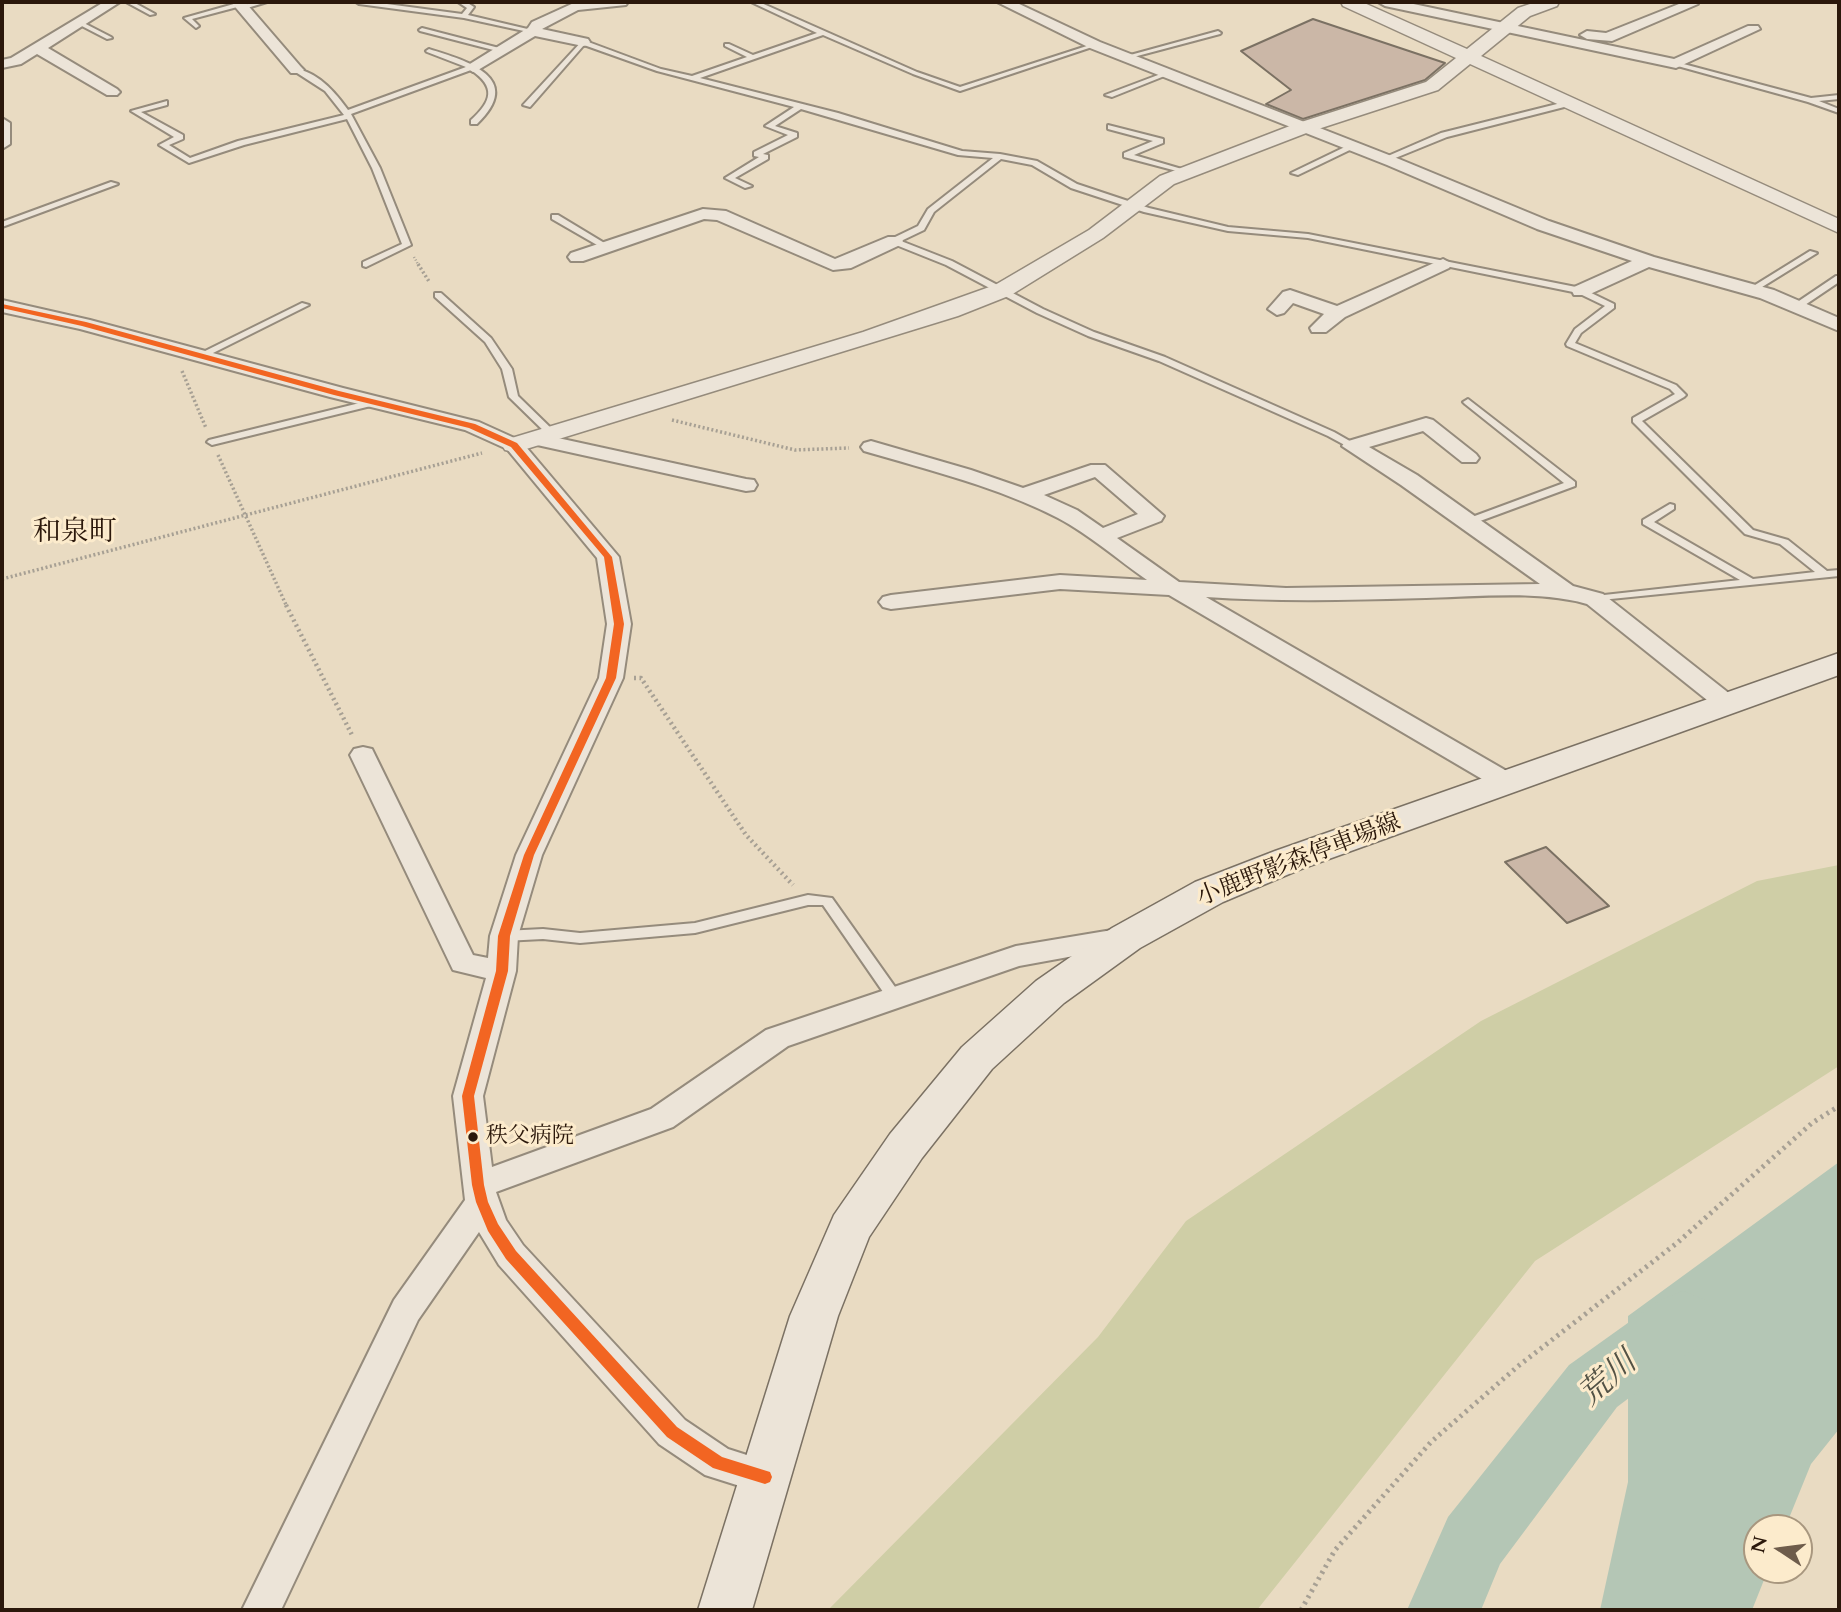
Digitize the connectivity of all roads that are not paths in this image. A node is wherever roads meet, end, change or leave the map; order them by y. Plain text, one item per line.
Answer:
1 (113, 2) edge
2 (129, 2) edge
3 (264, 2) edge
4 (359, 2) edge
5 (461, 2) edge
6 (621, 2) edge
7 (754, 2) edge
8 (1004, 2) edge
9 (1350, 2) edge
10 (1356, 2) edge
11 (1385, 2) edge
12 (1551, 2) edge
13 (241, 4) edge
14 (577, 4) edge
15 (1691, 4) dead end
16 (152, 15) dead end
17 (464, 16) junction
18 (78, 22) junction
19 (196, 26) dead end
20 (1505, 26) junction
21 (1753, 29) dead end
22 (422, 30) dead end
23 (533, 31) junction
24 (823, 33) junction
25 (1218, 33) dead end
26 (1544, 34) junction
27 (109, 38) dead end
28 (583, 42) junction
29 (727, 45) dead end
30 (1095, 45) junction
31 (37, 48) junction
32 (500, 50) junction
33 (429, 51) dead end
34 (1126, 57) junction
35 (754, 58) junction
36 (1469, 58) junction
37 (1676, 64) junction
38 (473, 67) junction
39 (7, 68) edge
40 (296, 70) joint
41 (1167, 73) junction
42 (694, 79) junction
43 (112, 92) dead end
44 (1109, 95) dead end
45 (1839, 97) edge
46 (1811, 100) junction
47 (164, 103) dead end
48 (1569, 103) junction
49 (527, 105) dead end
50 (799, 107) junction
51 (1839, 111) edge
52 (347, 115) junction
53 (2, 122) edge
54 (474, 122) dead end
55 (1111, 127) dead end
56 (1302, 128) junction
57 (2, 144) edge
58 (1352, 147) junction
59 (1000, 156) junction
60 (1385, 159) junction
61 (1188, 172) junction
62 (1295, 173) dead end
63 (114, 184) dead end
64 (748, 186) dead end
65 (1134, 205) junction
66 (555, 217) dead end
67 (2, 225) edge
68 (1839, 227) edge
69 (894, 241) junction
70 (607, 247) junction
71 (1813, 253) dead end
72 (577, 257) dead end
73 (1648, 261) junction
74 (366, 264) dead end
75 (1443, 264) junction
76 (1839, 278) edge
77 (1003, 289) junction
78 (1751, 290) junction
79 (1581, 291) junction
80 (438, 295) road end
81 (305, 305) dead end
82 (2, 306) edge
83 (1796, 307) junction
84 (1277, 309) dead end
85 (1338, 313) junction
86 (1839, 325) edge
87 (1319, 328) dead end
88 (200, 356) junction
89 (376, 402) junction
90 (1468, 402) dead end
91 (534, 440) junction
92 (212, 442) dead end
93 (1352, 446) junction
94 (871, 447) road end
95 (1469, 457) dead end
96 (746, 485) dead end
97 (1023, 495) junction
98 (1670, 507) dead end
99 (1468, 522) junction
100 (1101, 537) junction
101 (1839, 573) edge
102 (1825, 574) junction
103 (1751, 582) junction
104 (1172, 588) junction
105 (1565, 591) junction
106 (1595, 599) junction
107 (891, 602) dead end
108 (1839, 663) edge
109 (1727, 703) junction
110 (363, 755) road end
111 (1508, 783) junction
112 (504, 936) junction
113 (1126, 938) junction
114 (502, 971) junction
115 (895, 998) junction
116 (480, 1194) junction
117 (765, 1478) junction
118 (261, 1610) edge
119 (725, 1610) edge

1 - 18 street
2 - 16 lane
3 - 13 lane
4 - 17 lane
5 - 17 lane
6 - 14 street
7 - 24 lane
8 - 30 street
9 - 10 street
9 - 36 street
11 - 20 street
12 - 20 street
13 - 19 lane
13 - 40 street
14 - 23 street
15 - 26 street
17 - 23 lane
18 - 27 lane
18 - 31 street
20 - 26 street
20 - 36 street
21 - 37 street
22 - 32 lane
23 - 28 street
23 - 32 street
24 - 30 lane
24 - 35 lane
25 - 34 lane
26 - 37 street
28 - 42 lane
28 - 49 lane
29 - 35 lane
30 - 34 street
31 - 39 street
31 - 43 street
32 - 38 street
33 - 38 lane
34 - 41 street
35 - 42 lane
36 - 48 street
36 - 56 street
37 - 46 lane
38 - 52 lane
38 - 54 lane
40 - 52 lane
41 - 44 lane
41 - 56 street
42 - 50 lane
45 - 46 lane
46 - 51 lane
47 - 52 lane
48 - 60 lane
48 - 68 street
50 - 59 lane
50 - 64 lane
52 - 74 lane
53 - 57 street
55 - 61 lane
56 - 58 street
56 - 61 street
58 - 60 street
58 - 62 lane
59 - 65 lane
59 - 69 lane
60 - 73 street
61 - 65 street
63 - 67 lane
65 - 75 lane
65 - 77 street
66 - 70 lane
69 - 70 street
69 - 77 lane
70 - 72 street
71 - 78 lane
73 - 78 street
73 - 79 street
75 - 79 lane
75 - 85 street
76 - 83 lane
77 - 91 street
77 - 93 lane
78 - 83 street
79 - 102 lane
80 - 91 lane
81 - 88 lane
82 - 88 street
83 - 86 street
84 - 85 street
85 - 87 street
88 - 89 street
89 - 91 street
89 - 92 lane
90 - 99 lane
91 - 96 street
91 - 112 street
93 - 95 street
93 - 99 street
94 - 97 street
97 - 100 street
97 - 100 street
98 - 103 lane
99 - 105 street
100 - 104 street
101 - 102 lane
102 - 103 lane
103 - 106 lane
104 - 105 street
104 - 107 street
104 - 111 street
105 - 106 street
106 - 109 street
108 - 109 main road, 小鹿野影森停車場線
109 - 111 main road, 小鹿野影森停車場線
110 - 114 street
111 - 113 main road, 小鹿野影森停車場線
112 - 114 street
112 - 115 lane
113 - 115 street
113 - 117 main road, 小鹿野影森停車場線
114 - 116 street
115 - 116 street
116 - 117 street
116 - 118 street
117 - 119 main road, 小鹿野影森停車場線

